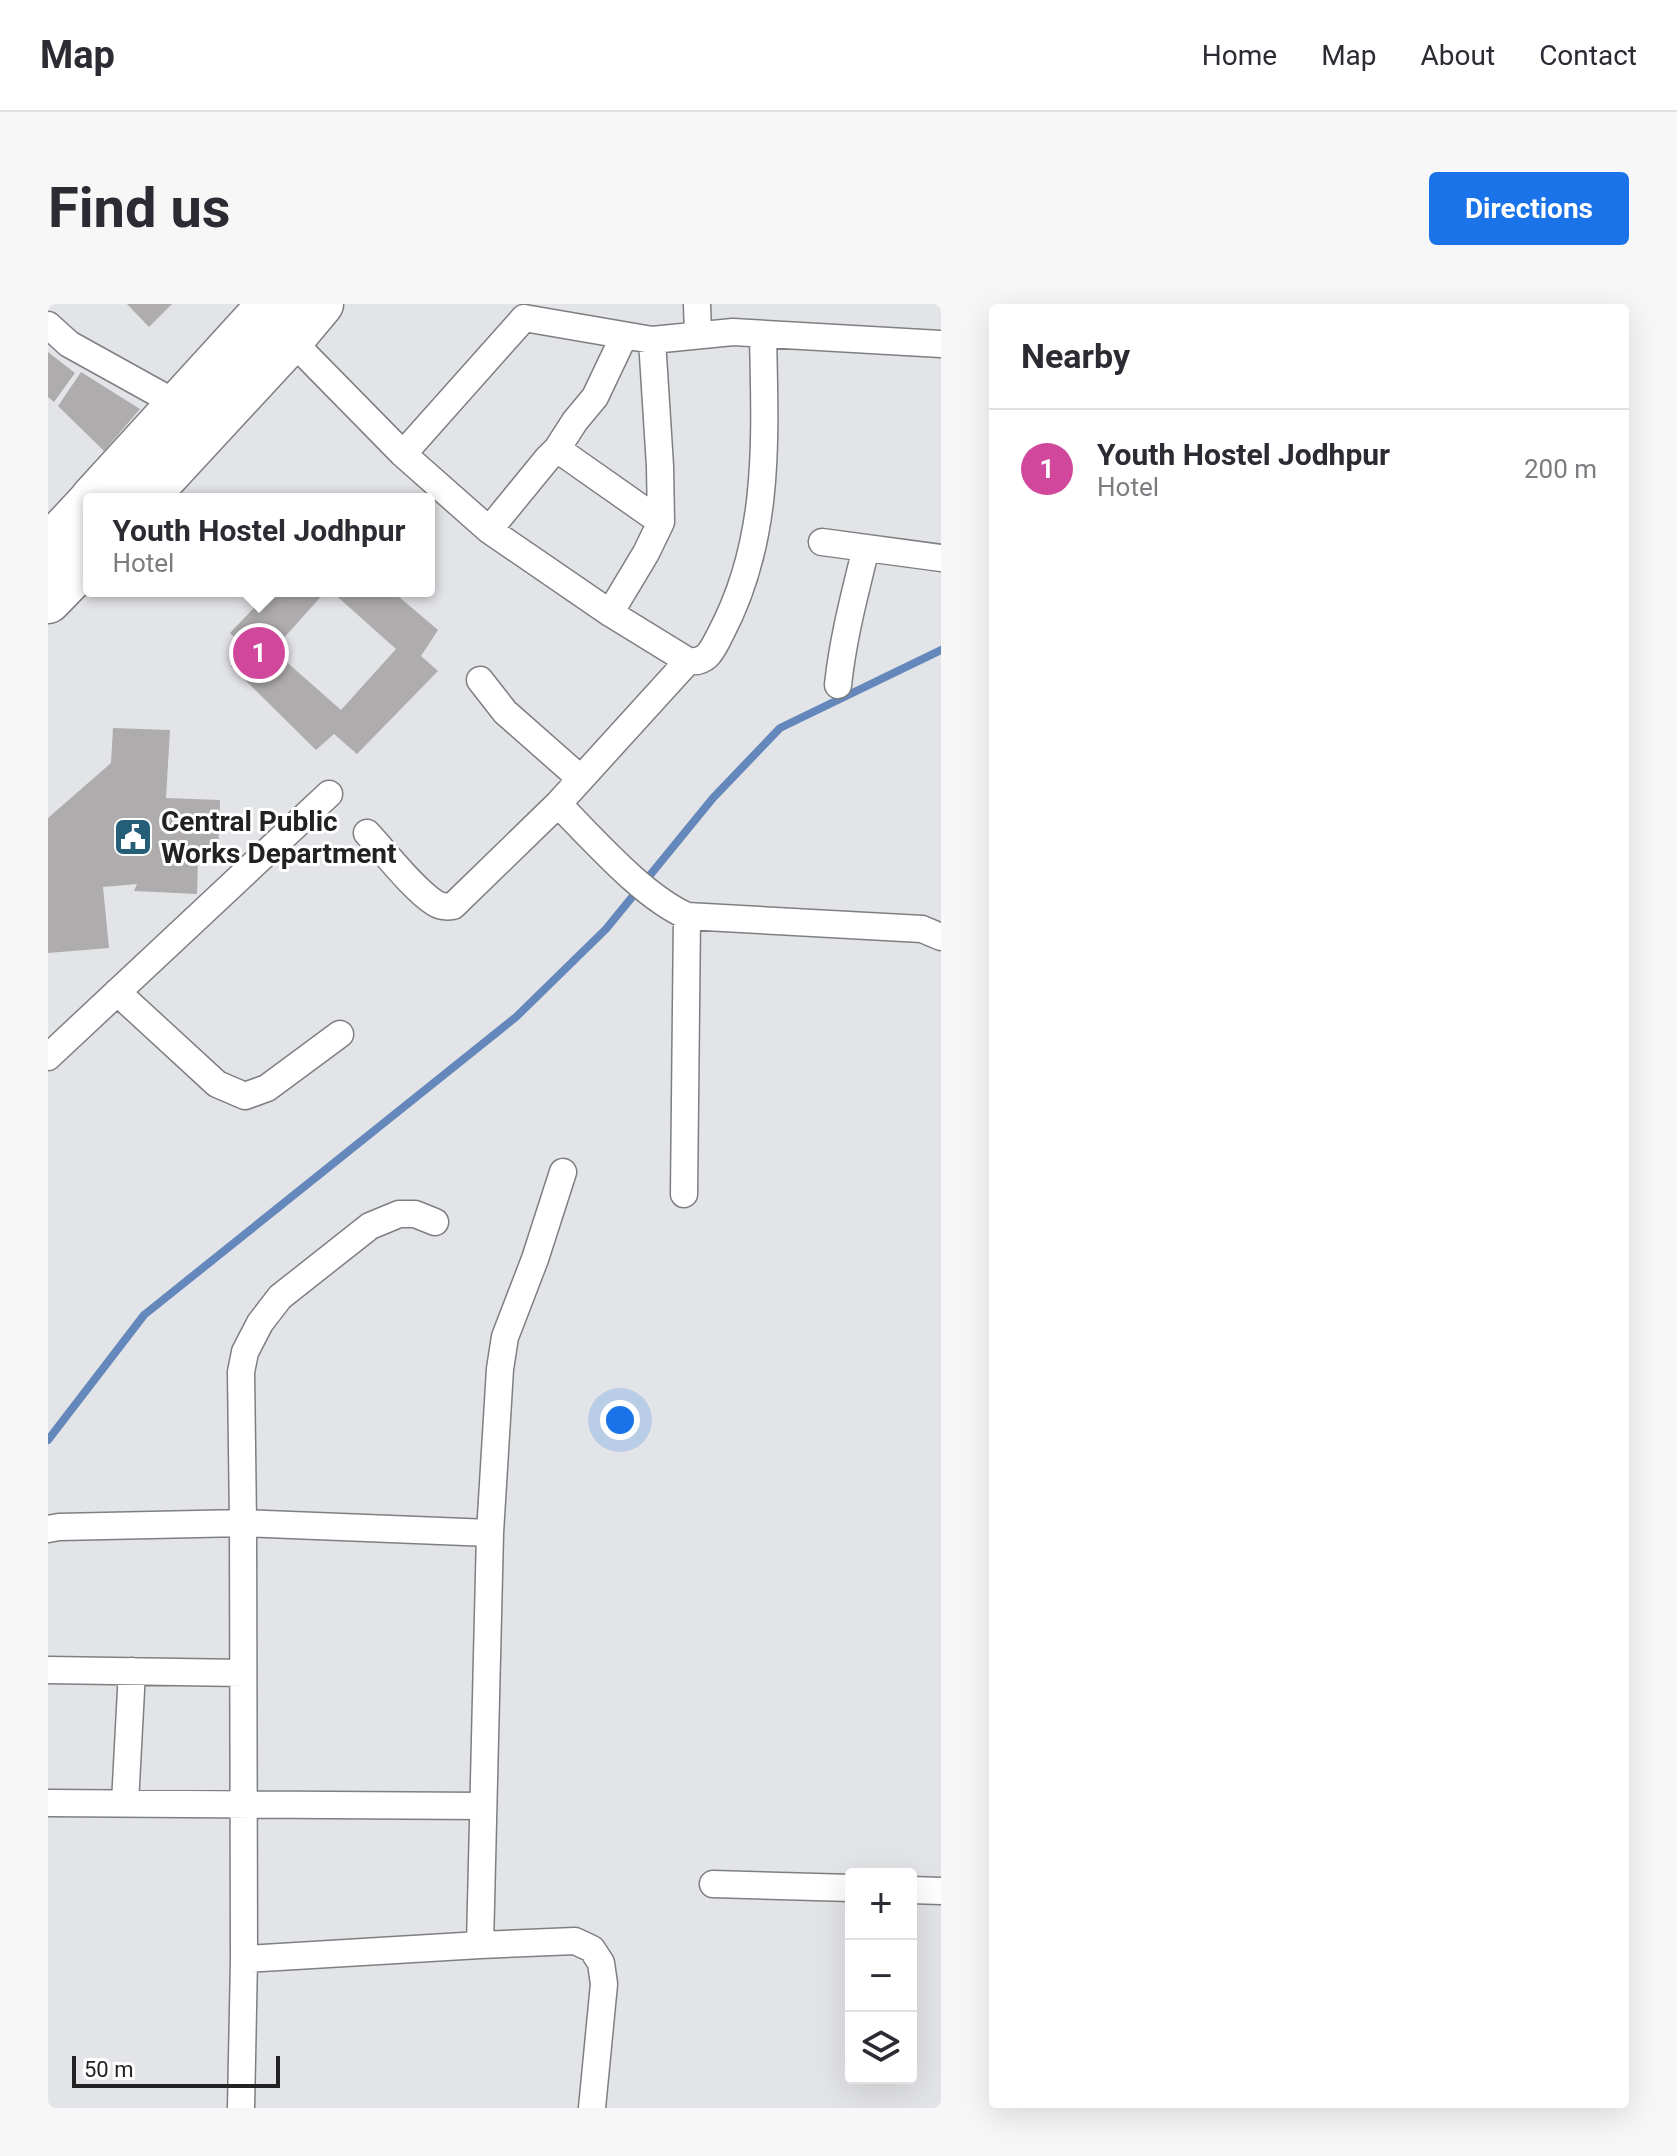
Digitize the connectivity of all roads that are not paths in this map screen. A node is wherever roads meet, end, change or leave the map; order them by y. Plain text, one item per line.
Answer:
1 (321, 304) edge
2 (697, 304) edge
3 (531, 311) edge
4 (280, 322) edge
5 (48, 325) edge
6 (698, 335) junction
7 (763, 335) junction
8 (624, 336) junction
9 (652, 340) junction
10 (941, 344) edge
11 (194, 417) junction
12 (557, 449) junction
13 (403, 454) junction
14 (101, 493) edge
15 (148, 493) edge
16 (83, 510) edge
17 (661, 522) junction
18 (489, 530) junction
19 (822, 542) dead end
20 (48, 547) edge
21 (866, 548) junction
22 (941, 558) edge
23 (83, 565) edge
24 (48, 601) edge
25 (610, 613) junction
26 (688, 661) junction
27 (480, 680) dead end
28 (838, 685) dead end
29 (581, 779) junction
30 (329, 794) dead end
31 (558, 804) junction
32 (367, 833) dead end
33 (680, 913) junction
34 (935, 929) edge
35 (117, 992) junction
36 (340, 1034) dead end
37 (48, 1057) edge
38 (563, 1172) dead end
39 (684, 1194) dead end
40 (435, 1222) dead end
41 (243, 1523) junction
42 (48, 1529) edge
43 (490, 1533) junction
44 (48, 1670) edge
45 (132, 1671) junction
46 (243, 1673) junction
47 (48, 1803) edge
48 (125, 1803) junction
49 (244, 1804) junction
50 (483, 1806) junction
51 (713, 1884) dead end
52 (845, 1888) edge
53 (917, 1890) edge
54 (941, 1891) edge
55 (480, 1945) junction
56 (244, 1959) junction
57 (241, 2108) edge
58 (592, 2108) edge

1 - 4 highway
2 - 6 street
3 - 8 street
3 - 13 street
4 - 11 highway
4 - 13 street
5 - 11 street
6 - 7 street
6 - 9 street
7 - 10 street
7 - 26 street
8 - 9 street
8 - 12 street
9 - 17 street
11 - 14 highway
11 - 15 highway
12 - 17 street
12 - 18 street
13 - 18 street
16 - 20 highway
17 - 25 street
18 - 25 street
19 - 21 street
21 - 22 street
21 - 28 street
23 - 24 highway
25 - 26 street
26 - 29 street
27 - 29 street
29 - 31 street
30 - 35 street
31 - 32 street
31 - 33 street
33 - 34 street
33 - 39 street
35 - 36 street
35 - 37 street
38 - 43 street
40 - 41 street
41 - 42 street
41 - 43 street
41 - 46 street
43 - 50 street
44 - 45 street
45 - 46 street
45 - 48 street
46 - 49 street
47 - 48 street
48 - 49 street
49 - 50 street
49 - 56 street
50 - 55 street
51 - 52 street
53 - 54 street
55 - 56 street
55 - 58 street
56 - 57 street

